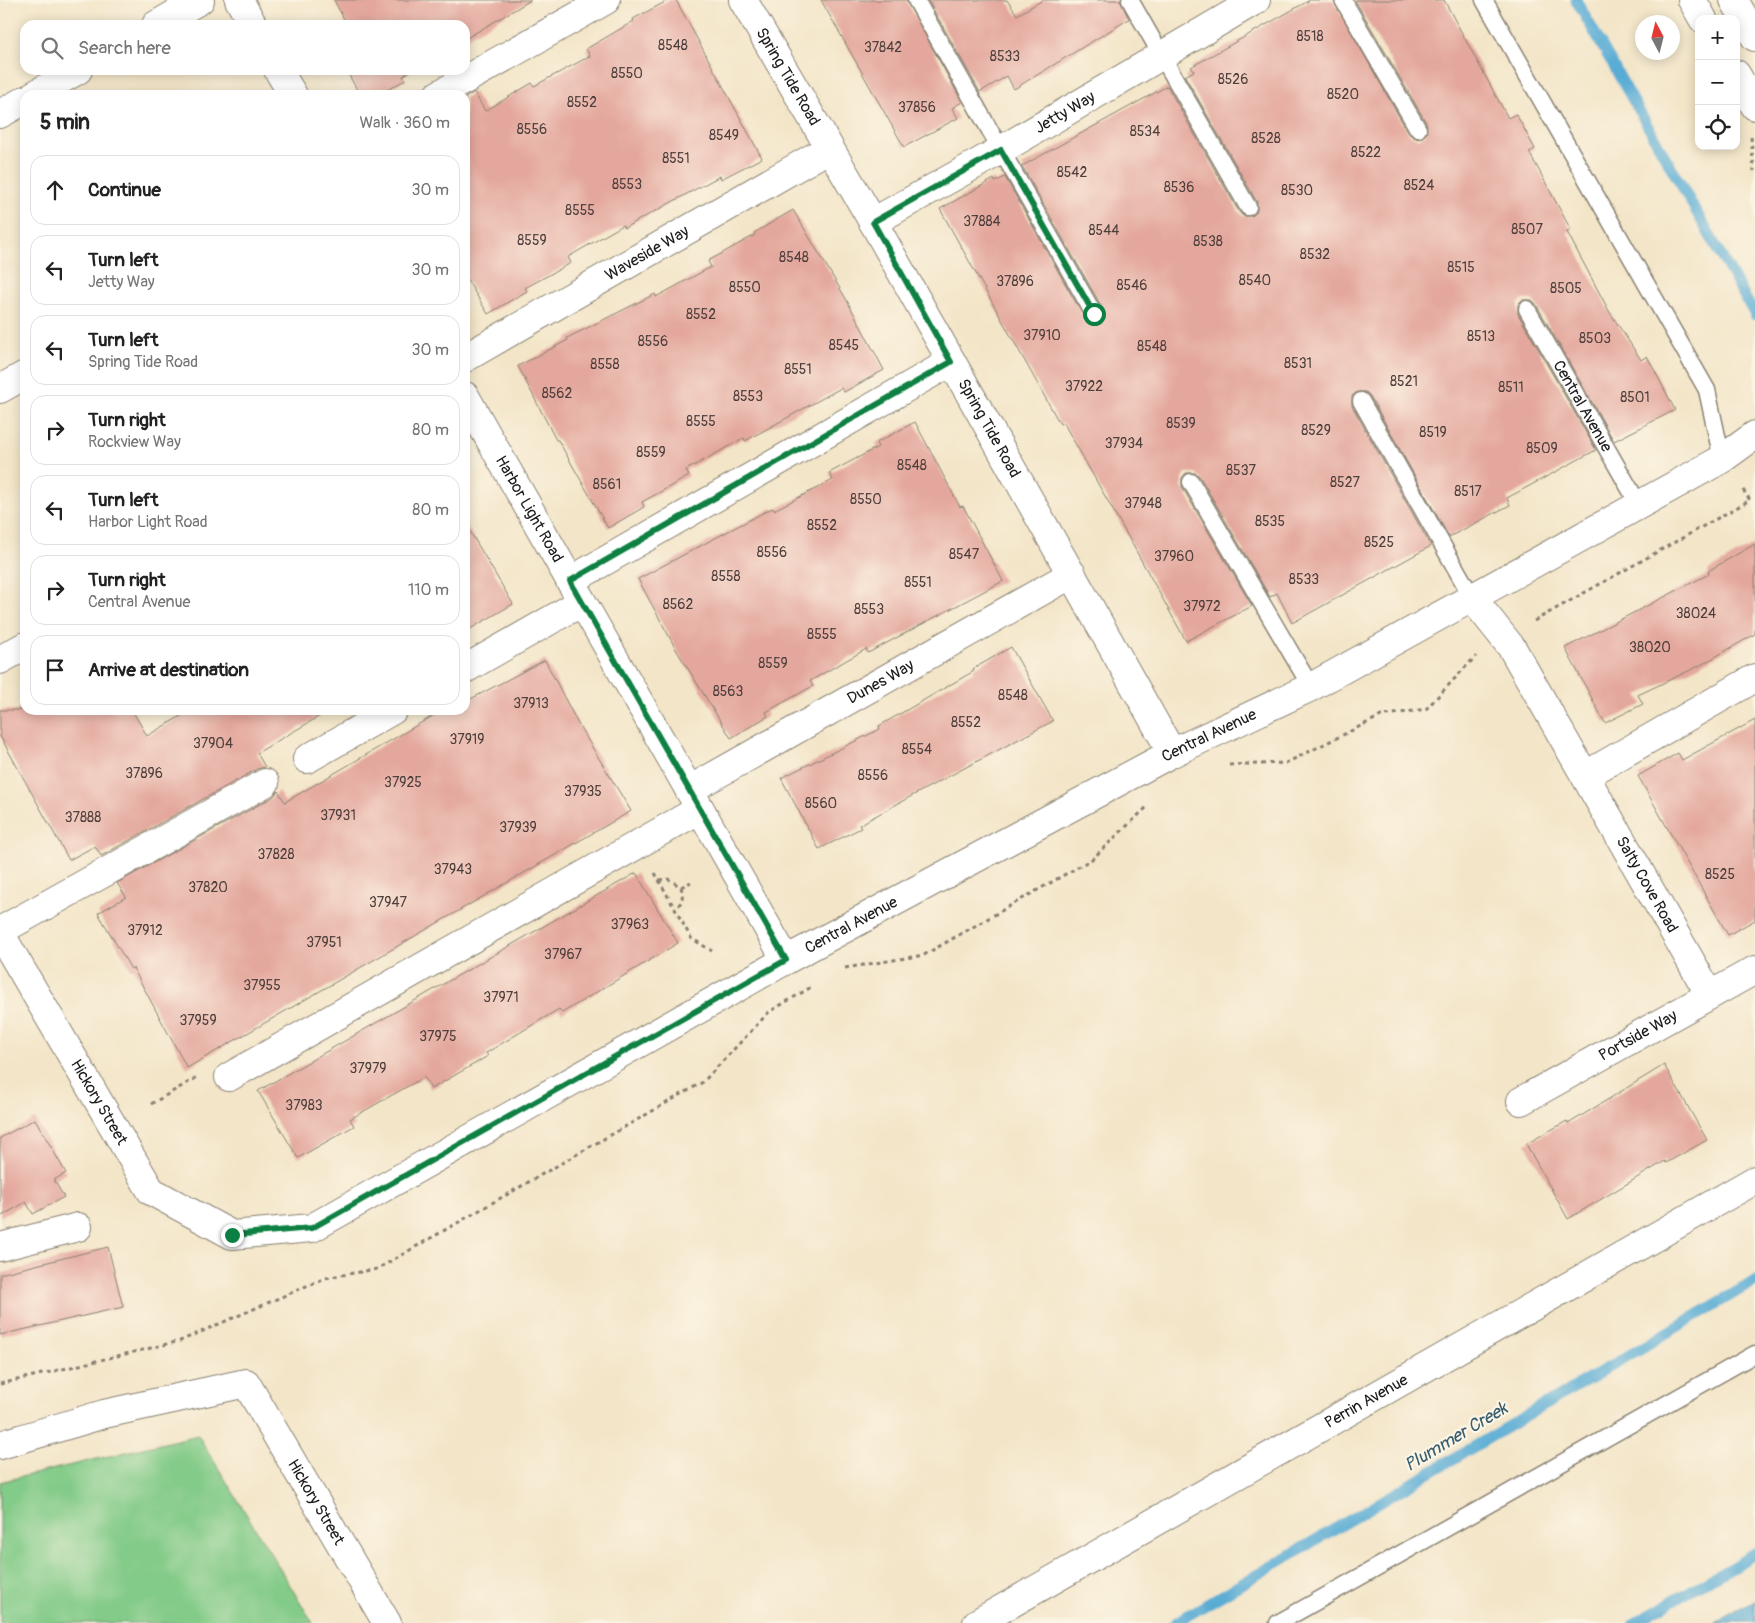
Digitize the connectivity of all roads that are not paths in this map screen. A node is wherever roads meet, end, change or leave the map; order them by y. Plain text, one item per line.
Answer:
1 (200, 0) edge
2 (238, 0) edge
3 (606, 0) edge
4 (743, 0) edge
5 (916, 0) edge
6 (1130, 0) edge
7 (1256, 0) edge
8 (1343, 0) edge
9 (1484, 0) edge
10 (1692, 0) edge
11 (1734, 0) edge
12 (1701, 15) edge
13 (165, 20) edge
14 (250, 20) edge
15 (1755, 36) edge
16 (1161, 56) junction
17 (69, 75) edge
18 (281, 75) edge
19 (1740, 81) edge
20 (43, 90) edge
21 (290, 90) edge
22 (447, 90) edge
23 (20, 103) edge
24 (1755, 106) edge
25 (0, 114) edge
26 (1418, 129) dead end
27 (828, 149) junction
28 (1001, 150) junction
29 (1248, 207) dead end
30 (873, 222) junction
31 (1527, 309) dead end
32 (1094, 314) dead end
33 (470, 355) edge
34 (951, 362) junction
35 (20, 378) edge
36 (0, 389) edge
37 (1361, 400) dead end
38 (470, 405) edge
39 (1754, 436) edge
40 (1722, 459) junction
41 (1191, 482) dead end
42 (1640, 505) junction
43 (1072, 574) junction
44 (576, 591) junction
45 (1473, 599) junction
46 (20, 649) edge
47 (0, 660) edge
48 (470, 665) edge
49 (1755, 678) edge
50 (1311, 687) junction
51 (384, 715) edge
52 (1172, 753) junction
53 (307, 759) dead end
54 (1586, 774) junction
55 (265, 783) dead end
56 (694, 799) junction
57 (0, 932) edge
58 (786, 960) junction
59 (1755, 970) edge
60 (1710, 995) junction
61 (229, 1077) road end
62 (1521, 1101) dead end
63 (1755, 1180) edge
64 (78, 1227) dead end
65 (232, 1235) joint
66 (0, 1247) edge
67 (1755, 1354) edge
68 (0, 1445) edge
69 (386, 1623) edge
70 (977, 1623) edge
71 (1278, 1623) edge

1 - 13 street
2 - 14 street
3 - 22 street
4 - 27 street, Spring Tide Road
5 - 28 lane
6 - 16 lane
7 - 16 street, Jetty Way
8 - 26 lane
9 - 40 lane
10 - 12 street
11 - 15 street
16 - 28 street, Jetty Way
16 - 29 lane
17 - 20 street
18 - 21 street
19 - 24 street
23 - 25 street
27 - 30 street, Spring Tide Road
27 - 33 street, Waveside Way
28 - 30 street, Jetty Way
28 - 32 lane
30 - 34 street, Spring Tide Road
31 - 42 lane, Central Avenue
34 - 43 street, Spring Tide Road
34 - 44 street
35 - 36 street
37 - 45 lane
38 - 44 street, Harbor Light Road
39 - 40 street, Central Avenue
40 - 42 street, Central Avenue
41 - 50 lane
42 - 45 street, Central Avenue
43 - 52 street, Spring Tide Road
43 - 56 street, Dunes Way
44 - 48 street
44 - 56 street, Harbor Light Road
45 - 50 street, Central Avenue
45 - 54 street, Salty Cove Road
46 - 47 street
49 - 54 street
50 - 52 street, Central Avenue
51 - 53 street
52 - 58 street, Central Avenue
54 - 60 street, Salty Cove Road
55 - 57 street
56 - 58 street, Harbor Light Road
56 - 61 street, Dunes Way
57 - 65 street, Hickory Street
58 - 65 street, Central Avenue
59 - 60 street, Portside Way
60 - 62 street, Portside Way
63 - 70 street, Perrin Avenue
64 - 66 street
67 - 71 lane
68 - 69 street, Hickory Street

